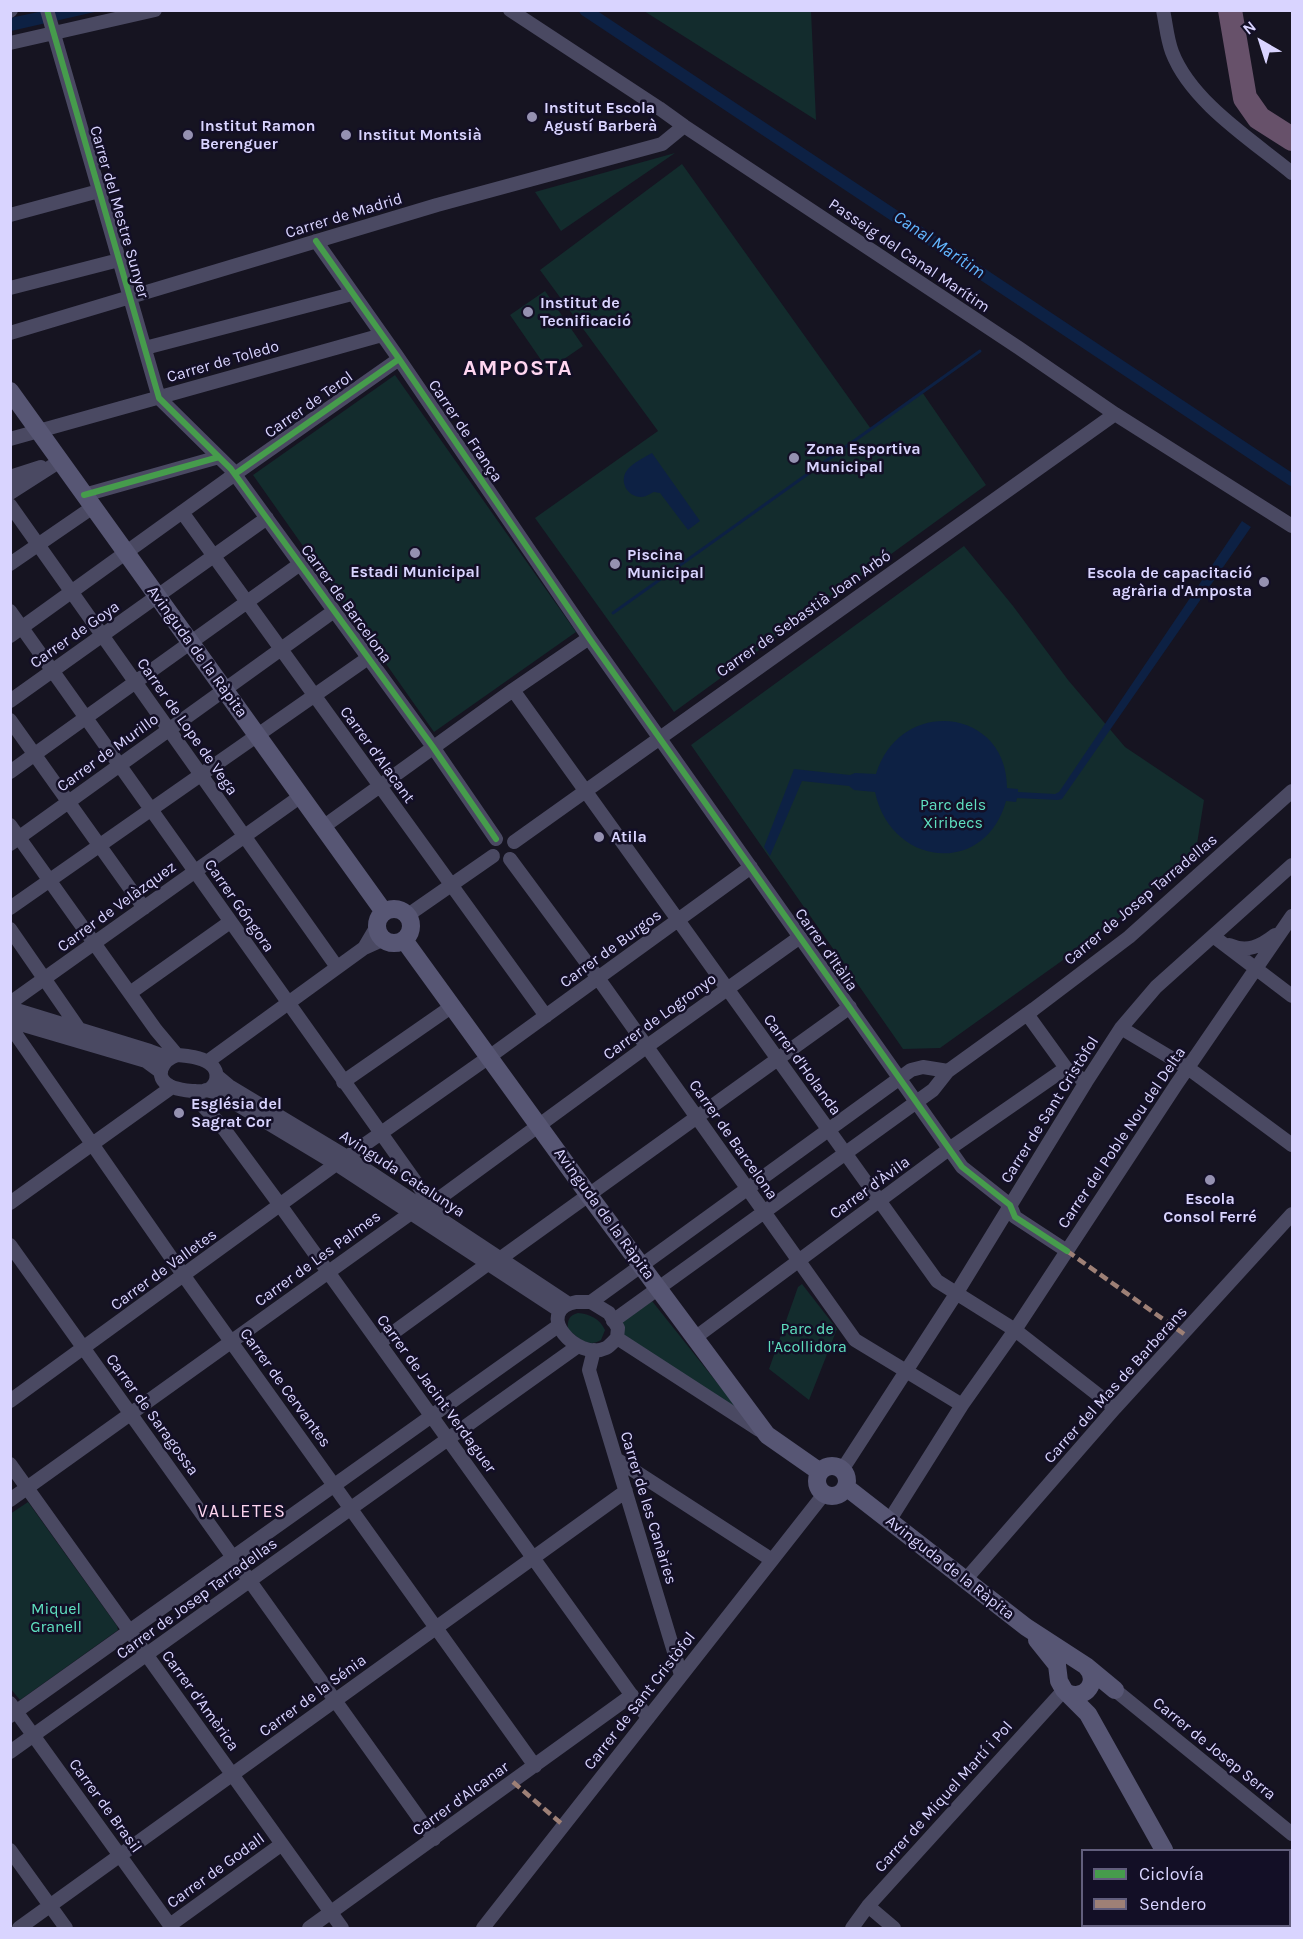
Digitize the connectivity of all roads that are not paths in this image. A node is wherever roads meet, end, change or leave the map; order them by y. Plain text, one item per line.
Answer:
1 (47, 10) edge
2 (155, 10) edge
3 (510, 10) edge
4 (1163, 10) edge
5 (1230, 10) edge
6 (53, 29) junction
7 (10, 43) edge
8 (1240, 68) junction
9 (1293, 118) edge
10 (684, 126) junction
11 (1293, 139) edge
12 (1293, 173) edge
13 (99, 191) junction
14 (10, 214) edge
15 (316, 241) junction
16 (119, 260) junction
17 (10, 288) edge
18 (352, 294) junction
19 (130, 297) junction
20 (10, 333) edge
21 (382, 335) junction
22 (145, 348) junction
23 (399, 359) junction
24 (13, 398) edge
25 (159, 398) junction
26 (1115, 414) junction
27 (39, 431) junction
28 (10, 440) edge
29 (219, 457) junction
30 (60, 461) junction
31 (235, 474) junction
32 (10, 477) edge
33 (10, 493) edge
34 (89, 501) junction
35 (10, 505) edge
36 (182, 512) junction
37 (267, 518) junction
38 (1293, 526) edge
39 (38, 545) junction
40 (126, 552) junction
41 (215, 556) junction
42 (10, 564) edge
43 (300, 564) junction
44 (72, 592) junction
45 (158, 597) junction
46 (248, 602) junction
47 (10, 611) edge
48 (334, 611) junction
49 (16, 632) edge
50 (103, 636) junction
51 (589, 638) junction
52 (191, 643) junction
53 (280, 649) junction
54 (368, 658) junction
55 (53, 671) junction
56 (136, 683) junction
57 (224, 689) junction
58 (513, 690) junction
59 (314, 696) junction
60 (10, 701) edge
61 (86, 718) junction
62 (10, 720) edge
63 (169, 729) junction
64 (257, 735) junction
65 (660, 736) junction
66 (433, 747) junction
67 (35, 754) junction
68 (119, 765) junction
69 (10, 772) edge
70 (201, 774) junction
71 (379, 787) junction
72 (585, 790) junction
73 (1293, 791) edge
74 (301, 796) junction
75 (69, 802) junction
76 (151, 810) junction
77 (10, 825) edge
78 (323, 827) junction
79 (244, 836) junction
80 (496, 839) junction
81 (15, 841) edge
82 (514, 842) junction
83 (100, 846) junction
84 (493, 856) junction
85 (510, 859) junction
86 (1293, 865) edge
87 (752, 867) junction
88 (194, 872) junction
89 (50, 881) junction
90 (452, 885) junction
91 (10, 908) edge
92 (144, 908) junction
93 (408, 915) junction
94 (678, 920) junction
95 (1289, 921) edge
96 (230, 922) junction
97 (382, 926) junction
98 (10, 929) edge
99 (1213, 936) junction
100 (800, 937) junction
101 (404, 940) junction
102 (94, 943) junction
103 (337, 968) junction
104 (1256, 969) junction
105 (45, 978) junction
106 (598, 978) junction
107 (728, 989) junction
108 (130, 993) junction
109 (1293, 996) edge
110 (10, 1003) edge
111 (287, 1004) junction
112 (451, 1007) junction
113 (850, 1007) junction
114 (10, 1008) edge
115 (1027, 1014) junction
116 (546, 1017) junction
117 (10, 1021) edge
118 (10, 1026) edge
119 (1121, 1028) junction
120 (79, 1029) junction
121 (646, 1047) junction
122 (173, 1057) junction
123 (489, 1057) junction
124 (778, 1059) junction
125 (207, 1062) junction
126 (1066, 1068) junction
127 (1188, 1068) junction
128 (948, 1071) junction
129 (161, 1072) junction
130 (217, 1076) junction
131 (900, 1078) junction
132 (344, 1082) junction
133 (1086, 1082) junction
134 (172, 1086) junction
135 (201, 1091) junction
136 (917, 1102) junction
137 (696, 1117) junction
138 (539, 1125) junction
139 (828, 1129) junction
140 (380, 1133) junction
141 (92, 1145) junction
142 (1293, 1145) edge
143 (950, 1149) junction
144 (845, 1154) junction
145 (342, 1161) junction
146 (747, 1188) junction
147 (588, 1194) junction
148 (879, 1201) junction
149 (10, 1203) edge
150 (280, 1205) junction
151 (1010, 1205) junction
152 (429, 1206) junction
153 (764, 1212) junction
154 (411, 1213) junction
155 (1293, 1214) edge
156 (442, 1219) joint
157 (10, 1245) edge
158 (1067, 1251) junction
159 (495, 1261) junction
160 (799, 1261) junction
161 (641, 1266) junction
162 (328, 1272) junction
163 (184, 1276) junction
164 (659, 1289) junction
165 (956, 1294) junction
166 (591, 1302) junction
167 (564, 1307) junction
168 (613, 1321) junction
169 (558, 1326) junction
170 (1015, 1330) junction
171 (696, 1337) junction
172 (617, 1338) junction
173 (232, 1343) junction
174 (379, 1343) junction
175 (578, 1346) junction
176 (84, 1348) junction
177 (594, 1350) junction
178 (905, 1372) junction
179 (10, 1401) edge
180 (962, 1406) junction
181 (1115, 1408) junction
182 (131, 1414) junction
183 (431, 1415) junction
184 (767, 1435) junction
185 (448, 1440) junction
186 (616, 1459) junction
187 (10, 1464) edge
188 (820, 1472) junction
189 (844, 1478) junction
190 (334, 1484) junction
191 (28, 1488) junction
192 (626, 1491) junction
193 (824, 1494) junction
194 (10, 1500) edge
195 (351, 1509) junction
196 (890, 1521) junction
197 (233, 1557) junction
198 (533, 1558) junction
199 (772, 1560) junction
200 (966, 1579) junction
201 (250, 1581) junction
202 (1026, 1627) junction
203 (436, 1628) junction
204 (130, 1631) junction
205 (147, 1655) junction
206 (1084, 1665) junction
207 (681, 1675) junction
208 (1063, 1687) junction
209 (1090, 1688) junction
210 (1114, 1690) junction
211 (632, 1695) junction
212 (335, 1700) junction
213 (13, 1710) edge
214 (1088, 1714) junction
215 (648, 1718) junction
216 (34, 1735) junction
217 (10, 1752) edge
218 (535, 1766) junction
219 (232, 1774) junction
220 (1293, 1834) edge
221 (434, 1839) junction
222 (282, 1844) junction
223 (1163, 1849) edge
224 (10, 1850) edge
225 (120, 1855) junction
226 (50, 1905) junction
227 (868, 1906) junction
228 (331, 1913) junction
229 (171, 1927) edge
230 (19, 1929) edge
231 (66, 1929) edge
232 (309, 1929) edge
233 (342, 1929) edge
234 (483, 1929) edge
235 (852, 1929) edge
236 (894, 1929) edge

1 - 6 street, Carrer del Mestre Sunyer
2 - 6 street
3 - 10 street, Passeig del Canal Marítim
4 - 12 street
5 - 8 highway
6 - 7 street
6 - 13 street, Carrer del Mestre Sunyer
8 - 9 highway
8 - 11 highway
10 - 15 street, Carrer de Madrid
10 - 26 street, Passeig del Canal Marítim
13 - 14 street
13 - 16 street, Carrer del Mestre Sunyer
15 - 18 street, Carrer de França
15 - 19 street, Carrer de Madrid
16 - 17 street
16 - 19 street, Carrer del Mestre Sunyer
18 - 21 street, Carrer de França
18 - 22 street
19 - 20 street, Carrer de Madrid
19 - 22 street, Carrer del Mestre Sunyer
21 - 23 street, Carrer de França
21 - 25 street, Carrer de Toledo
22 - 25 street, Carrer del Mestre Sunyer
23 - 31 street, Carrer de Terol
23 - 51 street, Carrer de França
24 - 27 street, Avinguda de la Ràpita
25 - 27 street, Carrer de Toledo
25 - 29 street, Carrer de Barcelona
26 - 38 street, Passeig del Canal Marítim
26 - 65 street, Carrer de Sebastià Joan Arbó
27 - 28 street, Carrer de Toledo
27 - 30 street, Avinguda de la Ràpita
29 - 31 street, Carrer de Barcelona
29 - 34 street
30 - 32 street
30 - 33 street
30 - 34 street, Avinguda de la Ràpita
31 - 36 street, Carrer de Terol
31 - 37 street, Carrer de Barcelona
34 - 39 street
34 - 40 street, Avinguda de la Ràpita
35 - 39 street, Carrer de Lope de Vega
36 - 40 street, Carrer de Terol
36 - 41 street, Carrer d'Alacant
37 - 41 street, Carrer de Goya
37 - 43 street, Carrer de Barcelona
39 - 42 street
39 - 44 street, Carrer de Lope de Vega
40 - 44 street, Carrer de Terol
40 - 45 street, Avinguda de la Ràpita
41 - 45 street, Carrer de Goya
41 - 46 street, Carrer d'Alacant
43 - 46 street
43 - 48 street, Carrer de Barcelona
44 - 49 street, Carrer de Terol
44 - 50 street, Carrer de Lope de Vega
45 - 50 street, Carrer de Goya
45 - 52 street, Avinguda de la Ràpita
46 - 52 street
46 - 53 street, Carrer d'Alacant
47 - 49 street, Carrer Góngora
48 - 53 street, Carrer de Murillo
48 - 54 street, Carrer de Barcelona
49 - 55 street, Carrer Góngora
50 - 55 street, Carrer de Goya
50 - 56 street, Carrer de Lope de Vega
51 - 58 street
51 - 65 street, Carrer d'Itàlia
52 - 56 street
52 - 57 street, Avinguda de la Ràpita
53 - 57 street, Carrer de Murillo
53 - 59 street, Carrer d'Alacant
54 - 59 street
54 - 66 street, Carrer de Barcelona
55 - 60 street, Carrer de Goya
55 - 61 street, Carrer Góngora
56 - 61 street
56 - 63 street, Carrer de Lope de Vega
57 - 63 street, Carrer de Murillo
57 - 64 street, Avinguda de la Ràpita
58 - 66 street
58 - 72 street, Carrer d'Holanda
59 - 64 street
59 - 71 street, Carrer d'Alacant
61 - 67 street
61 - 68 street, Carrer Góngora
62 - 67 street
63 - 68 street, Carrer de Murillo
63 - 70 street, Carrer de Lope de Vega
64 - 70 street
64 - 74 street, Avinguda de la Ràpita
65 - 72 street, Carrer de Sebastià Joan Arbó
65 - 87 street, Carrer d'Itàlia
66 - 71 street
66 - 80 street, Carrer de Barcelona
67 - 69 street
67 - 75 street
68 - 75 street, Carrer de Murillo
68 - 76 street, Carrer Góngora
70 - 76 street
70 - 79 street, Carrer de Lope de Vega
71 - 78 street
71 - 90 street, Carrer d'Alacant
72 - 82 street, Carrer de Sebastià Joan Arbó
72 - 94 street, Carrer d'Holanda
73 - 115 street, Carrer de Josep Tarradellas
74 - 78 street, Avinguda de la Ràpita
74 - 79 street, Carrer de Velàzquez
75 - 81 street, Carrer de Murillo
75 - 83 street
76 - 83 street
76 - 88 street, Carrer Góngora
77 - 81 street
78 - 97 street, Avinguda de la Ràpita
79 - 88 street, Carrer de Velàzquez
79 - 103 street, Carrer de Lope de Vega
80 - 82 street
80 - 84 street
81 - 89 street
82 - 85 street
83 - 89 street
83 - 92 street
84 - 85 street
84 - 90 street
85 - 106 street, Carrer de Barcelona
86 - 99 street, Carrer de Sant Cristòfol
87 - 94 street, Carrer de Burgos
87 - 100 street, Carrer d'Itàlia
88 - 92 street, Carrer de Velàzquez
88 - 96 street, Carrer Góngora
89 - 91 street
89 - 102 street
90 - 93 street
90 - 116 street, Carrer d'Alacant
92 - 102 street, Carrer de Velàzquez
93 - 97 street
93 - 101 street
94 - 106 street, Carrer de Burgos
94 - 107 street, Carrer d'Holanda
95 - 99 street, Carrer del Poble Nou del Delta
95 - 104 street, Carrer del Poble Nou del Delta
96 - 108 street
96 - 111 street, Carrer Góngora
97 - 101 street
97 - 103 street
98 - 105 street
99 - 104 street
99 - 119 street, Carrer de Sant Cristòfol
100 - 107 street, Carrer de Logronyo
100 - 113 street, Carrer d'Itàlia
101 - 112 street, Avinguda de la Ràpita
102 - 105 street, Carrer de Velàzquez
102 - 108 street
103 - 111 street
104 - 109 street
104 - 127 street, Carrer del Poble Nou del Delta
105 - 110 street, Carrer de Velàzquez
105 - 120 street
106 - 116 street, Carrer de Burgos
106 - 121 street, Carrer de Barcelona
107 - 121 street, Carrer de Logronyo
107 - 124 street, Carrer d'Holanda
108 - 122 street
111 - 125 street
111 - 132 street, Carrer Góngora
112 - 123 street, Avinguda de la Ràpita
112 - 132 street
113 - 124 street
113 - 131 street, Carrer d'Itàlia
114 - 120 street
115 - 126 street
115 - 128 street, Carrer de Josep Tarradellas
116 - 123 street, Carrer de Burgos
117 - 129 street
118 - 141 street, Carrer de Cervantes
119 - 127 street
119 - 133 street, Carrer de Sant Cristòfol
120 - 122 street
121 - 137 street, Carrer de Barcelona
121 - 138 street, Carrer de Logronyo
122 - 125 street
122 - 129 street
123 - 138 street, Avinguda de la Ràpita
123 - 140 street, Carrer de Valletes
124 - 137 street
124 - 139 street, Carrer d'Holanda
125 - 130 street, Avinguda Catalunya
126 - 133 street
126 - 143 street, Carrer d'Àvila
127 - 142 street
127 - 158 street, Carrer del Poble Nou del Delta
128 - 131 street
128 - 136 street, Carrer de Josep Tarradellas
129 - 134 street
130 - 135 street
130 - 145 street, Avinguda Catalunya
131 - 136 street, Carrer d'Itàlia
131 - 139 street
132 - 140 street, Carrer Góngora
133 - 151 street, Carrer de Sant Cristòfol
134 - 135 street
134 - 141 street
135 - 145 street
135 - 150 street, Carrer de Jacint Verdaguer
136 - 143 street, Carrer d'Itàlia
136 - 144 street, Carrer de Josep Tarradellas
137 - 146 street, Carrer de Barcelona
137 - 147 street
138 - 147 street, Avinguda de la Ràpita
138 - 152 street
139 - 144 street, Carrer d'Holanda
139 - 146 street
140 - 145 street, Carrer de Valletes
140 - 152 street, Carrer Góngora
141 - 149 street
141 - 163 street, Carrer de Cervantes
143 - 148 street, Carrer d'Àvila
143 - 151 street, Carrer d'Itàlia
144 - 148 street, Carrer d'Holanda
144 - 153 street, Carrer de Josep Tarradellas
145 - 150 street, Carrer de Valletes
145 - 152 street, Avinguda Catalunya
145 - 154 street
146 - 153 street, Carrer de Barcelona
146 - 161 street
147 - 159 street
147 - 161 street, Avinguda de la Ràpita
148 - 160 street, Carrer d'Àvila
148 - 165 street, Carrer d'Holanda
150 - 162 street, Carrer de Jacint Verdaguer
150 - 163 street, Carrer de Valletes
151 - 158 street, Carrer d'Itàlia
151 - 165 street, Carrer de Sant Cristòfol
152 - 156 street, Carrer Góngora
153 - 160 street, Carrer de Barcelona
153 - 164 street, Carrer de Josep Tarradellas
154 - 159 street
154 - 162 street, Carrer de Les Palmes
155 - 181 street, Carrer del Mas de Barberans
156 - 159 street, Avinguda Catalunya
157 - 176 street, Carrer de Saragossa
158 - 170 street, Carrer del Poble Nou del Delta
159 - 167 street
159 - 174 street
160 - 171 street, Carrer d'Àvila
160 - 178 street, Carrer de Barcelona
161 - 164 street, Avinguda de la Ràpita
161 - 166 street
162 - 173 street, Carrer de Les Palmes
162 - 174 street, Carrer de Jacint Verdaguer
163 - 173 street, Carrer de Cervantes
163 - 176 street, Carrer de Valletes
164 - 168 street, Carrer de Josep Tarradellas
164 - 171 street, Avinguda de la Ràpita
165 - 170 street, Carrer d'Holanda
165 - 178 street, Carrer de Sant Cristòfol
166 - 167 street
166 - 168 street
167 - 169 street
168 - 172 street
169 - 175 street
169 - 183 street, Carrer de Josep Tarradellas
170 - 180 street, Carrer del Poble Nou del Delta
170 - 181 street, Carrer d'Holanda
171 - 184 street, Avinguda de la Ràpita
172 - 177 street
172 - 184 street
173 - 182 street, Carrer de Les Palmes
173 - 190 street, Carrer de Cervantes
174 - 183 street, Carrer de Jacint Verdaguer
175 - 177 street
175 - 185 street, Carrer de Josep Tarradellas
176 - 179 street, Carrer de Valletes
176 - 182 street, Carrer de Saragossa
177 - 186 street, Carrer de les Canàries
178 - 180 street, Carrer de Barcelona
178 - 189 street, Carrer de Sant Cristòfol
180 - 196 street, Carrer del Poble Nou del Delta
181 - 200 street, Carrer del Mas de Barberans
182 - 191 street, Carrer de Les Palmes
182 - 197 street, Carrer de Saragossa
183 - 185 street, Carrer de Jacint Verdaguer
183 - 190 street, Carrer de Josep Tarradellas
184 - 188 street, Avinguda de la Ràpita
185 - 195 street, Carrer de Josep Tarradellas
185 - 198 street, Carrer de Jacint Verdaguer
186 - 192 street, Carrer de les Canàries
186 - 199 street
187 - 191 street, Carrer d'Amèrica
188 - 189 street
188 - 193 street
189 - 193 street
189 - 196 street, Avinguda de la Ràpita
190 - 195 street, Carrer de Cervantes
190 - 197 street, Carrer de Josep Tarradellas
191 - 194 street, Carrer de Les Palmes
191 - 204 street, Carrer d'Amèrica
192 - 198 street, Carrer de la Sénia
192 - 207 street, Carrer de les Canàries
193 - 199 street, Carrer de Sant Cristòfol
195 - 201 street, Carrer de Josep Tarradellas
195 - 203 street, Carrer de Cervantes
196 - 200 street, Avinguda de la Ràpita
197 - 201 street, Carrer de Saragossa
197 - 204 street, Carrer de Josep Tarradellas
198 - 203 street, Carrer de la Sénia
198 - 211 street, Carrer de Jacint Verdaguer
199 - 207 street, Carrer de Sant Cristòfol
200 - 202 street, Avinguda de la Ràpita
201 - 205 street, Carrer de Josep Tarradellas
201 - 212 street, Carrer de Saragossa
202 - 206 street
202 - 208 street
203 - 212 street, Carrer de la Sénia
203 - 218 street, Carrer de Cervantes
204 - 205 street, Carrer d'Amèrica
204 - 213 street, Carrer de Josep Tarradellas
205 - 216 street, Carrer de Josep Tarradellas
205 - 219 street, Carrer d'Amèrica
206 - 208 street
206 - 209 street
206 - 210 street
207 - 215 street, Carrer de Sant Cristòfol
208 - 209 street
208 - 214 street
208 - 227 street, Carrer de Miquel Martí i Pol
209 - 210 street
209 - 214 street
210 - 220 street, Carrer de Josep Serra
211 - 215 street, Carrer de Jacint Verdaguer
211 - 218 street, Carrer d'Alcanar
212 - 219 street, Carrer de la Sénia
212 - 221 street, Carrer de Saragossa
213 - 216 street, Carrer de Brasil
214 - 223 street
215 - 234 street, Carrer de Sant Cristòfol
216 - 217 street, Carrer de Josep Tarradellas
216 - 225 street, Carrer de Brasil
218 - 221 street, Carrer d'Alcanar
219 - 222 street, Carrer d'Amèrica
219 - 225 street, Carrer de la Sénia
221 - 228 street, Carrer d'Alcanar
222 - 228 street, Carrer d'Amèrica
222 - 229 street, Carrer de Godall
224 - 226 street
225 - 226 street, Carrer de la Sénia
225 - 229 street, Carrer de Brasil
226 - 230 street, Carrer de la Sénia
226 - 231 street
227 - 235 street, Carrer de Miquel Martí i Pol
227 - 236 street
228 - 232 street, Carrer d'Alcanar
228 - 233 street, Carrer d'Amèrica

